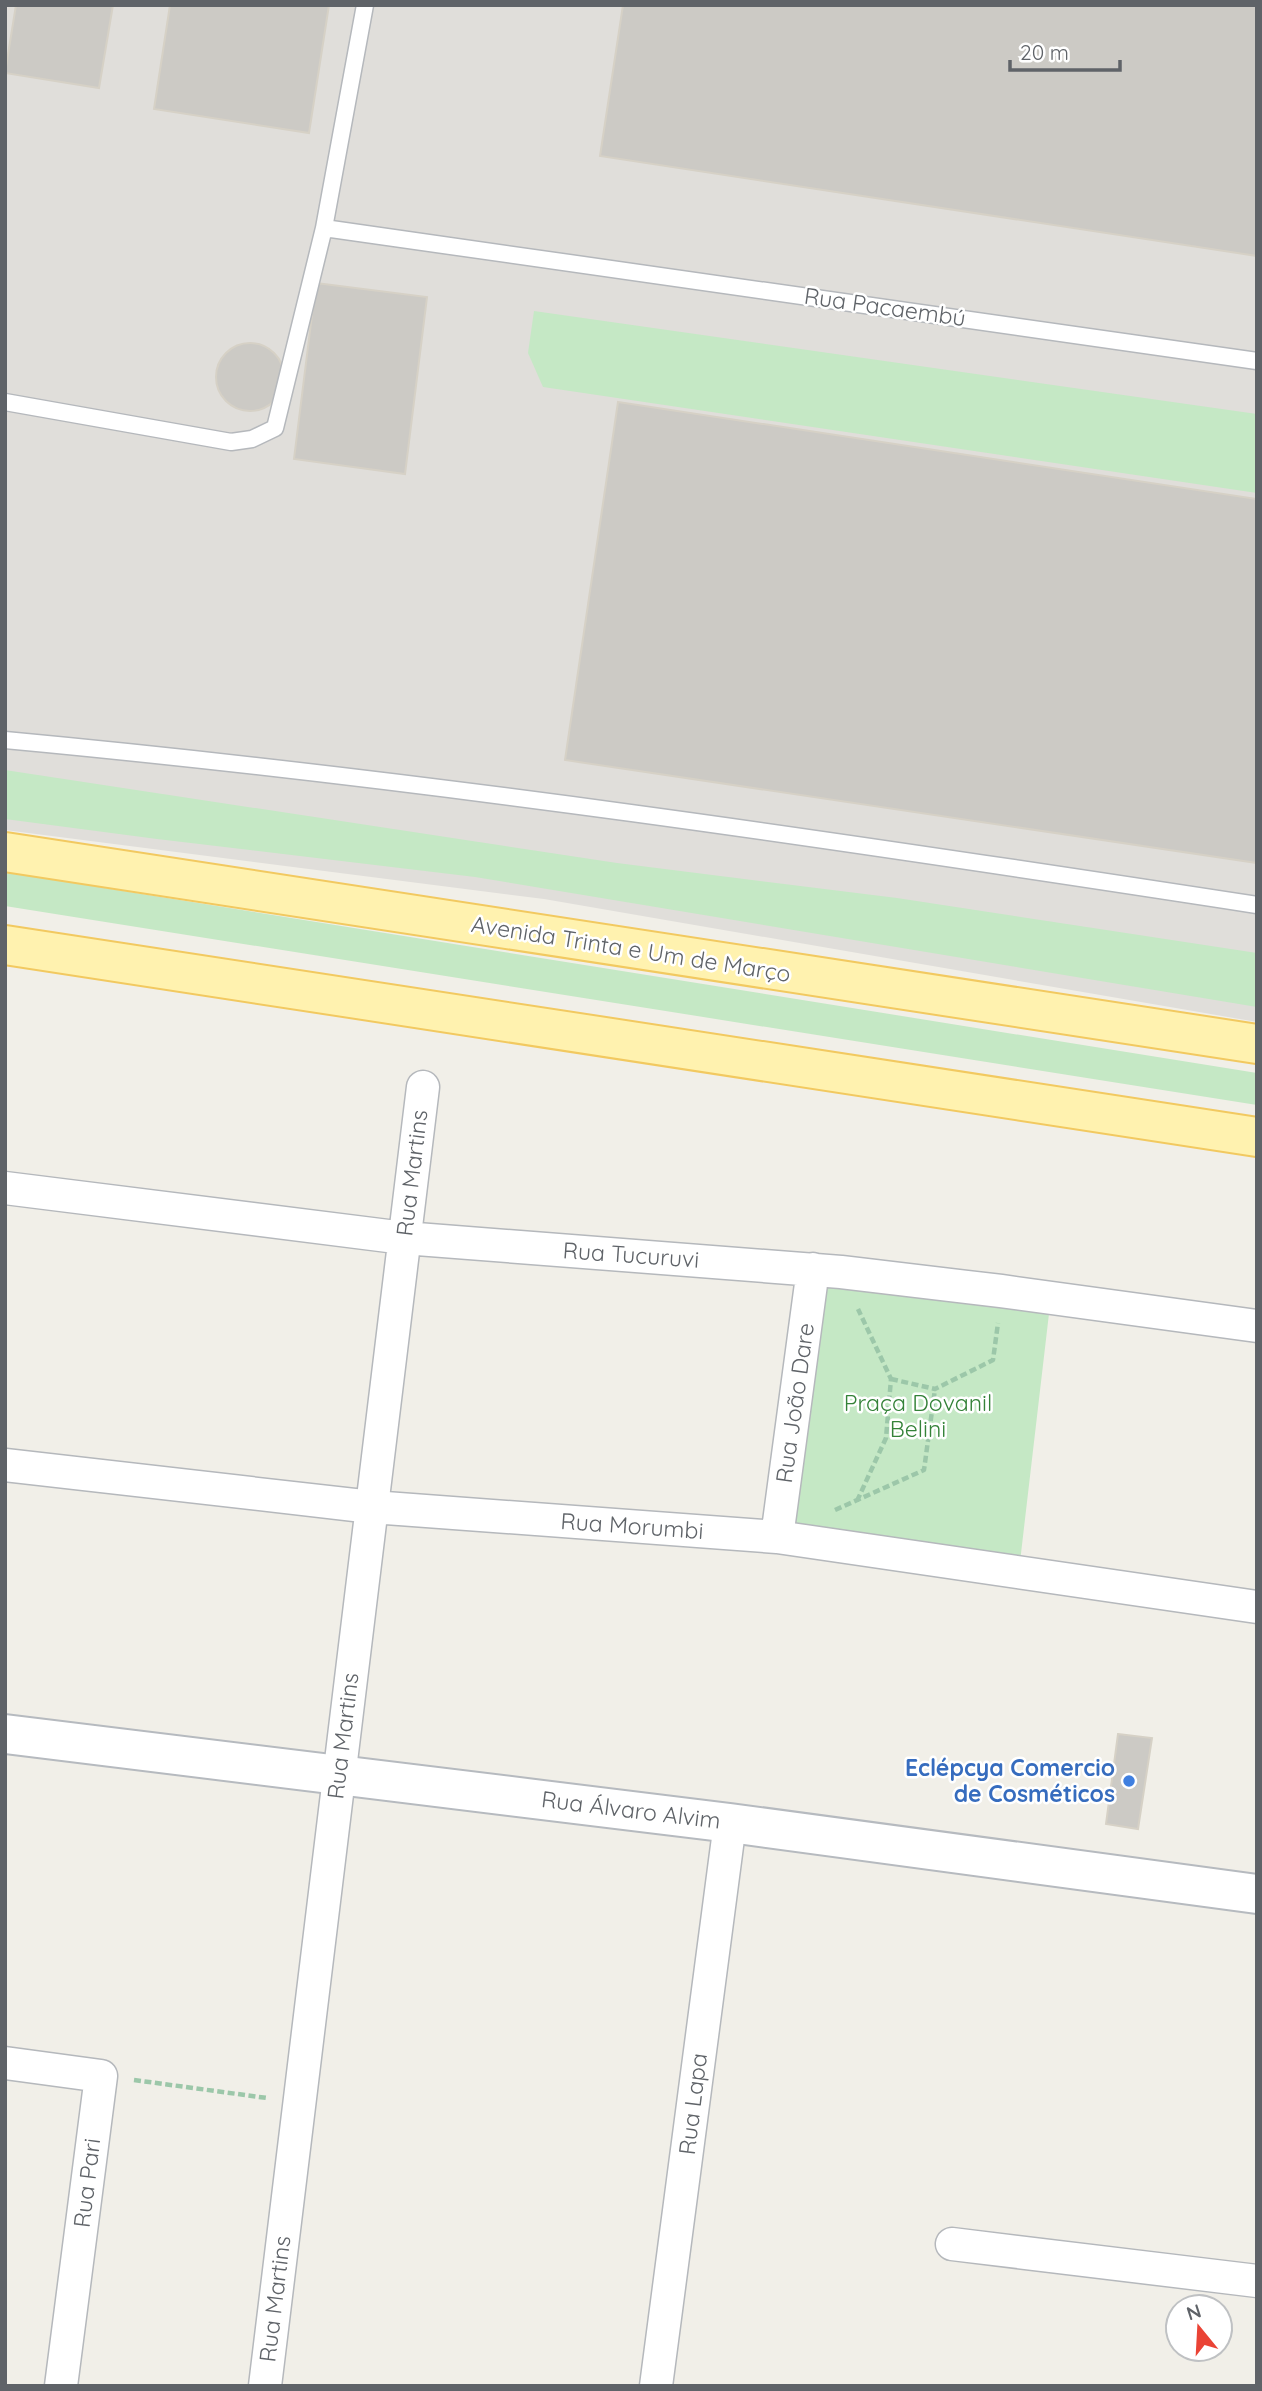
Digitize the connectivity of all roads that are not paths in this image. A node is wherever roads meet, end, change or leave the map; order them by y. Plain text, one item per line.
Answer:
1 (365, 5) edge
2 (324, 228) junction
3 (1257, 361) edge
4 (5, 402) edge
5 (5, 740) edge
6 (5, 852) edge
7 (1257, 905) edge
8 (5, 946) edge
9 (1257, 1044) edge
10 (423, 1087) dead end
11 (1257, 1137) edge
12 (5, 1188) edge
13 (404, 1238) junction
14 (827, 1271) junction
15 (1257, 1326) edge
16 (5, 1465) edge
17 (372, 1507) junction
18 (777, 1537) junction
19 (1257, 1607) edge
20 (5, 1734) edge
21 (339, 1774) junction
22 (730, 1822) junction
23 (1257, 1894) edge
24 (5, 2063) edge
25 (952, 2244) dead end
26 (1257, 2281) edge
27 (61, 2386) edge
28 (265, 2386) edge
29 (656, 2386) edge

1 - 2 lane
2 - 3 lane, Rua Pacaembú
2 - 4 lane
5 - 7 lane
6 - 9 main road, Avenida Trinta e Um de Março
8 - 11 main road
10 - 13 street, Rua Martins
12 - 13 street, Rua Tucuruvi
13 - 14 street, Rua Tucuruvi
13 - 17 street, Rua Martins
14 - 15 street, Rua Tucuruvi
14 - 18 street, Rua João Dare
16 - 17 street, Rua Morumbi
17 - 18 street, Rua Morumbi
17 - 21 street, Rua Martins
18 - 19 street, Rua Morumbi
20 - 21 street, Rua Álvaro Alvim
21 - 22 street, Rua Álvaro Alvim
21 - 28 street, Rua Martins
22 - 23 street, Rua Álvaro Alvim
22 - 29 street, Rua Lapa
24 - 27 street, Rua Pari
25 - 26 street

